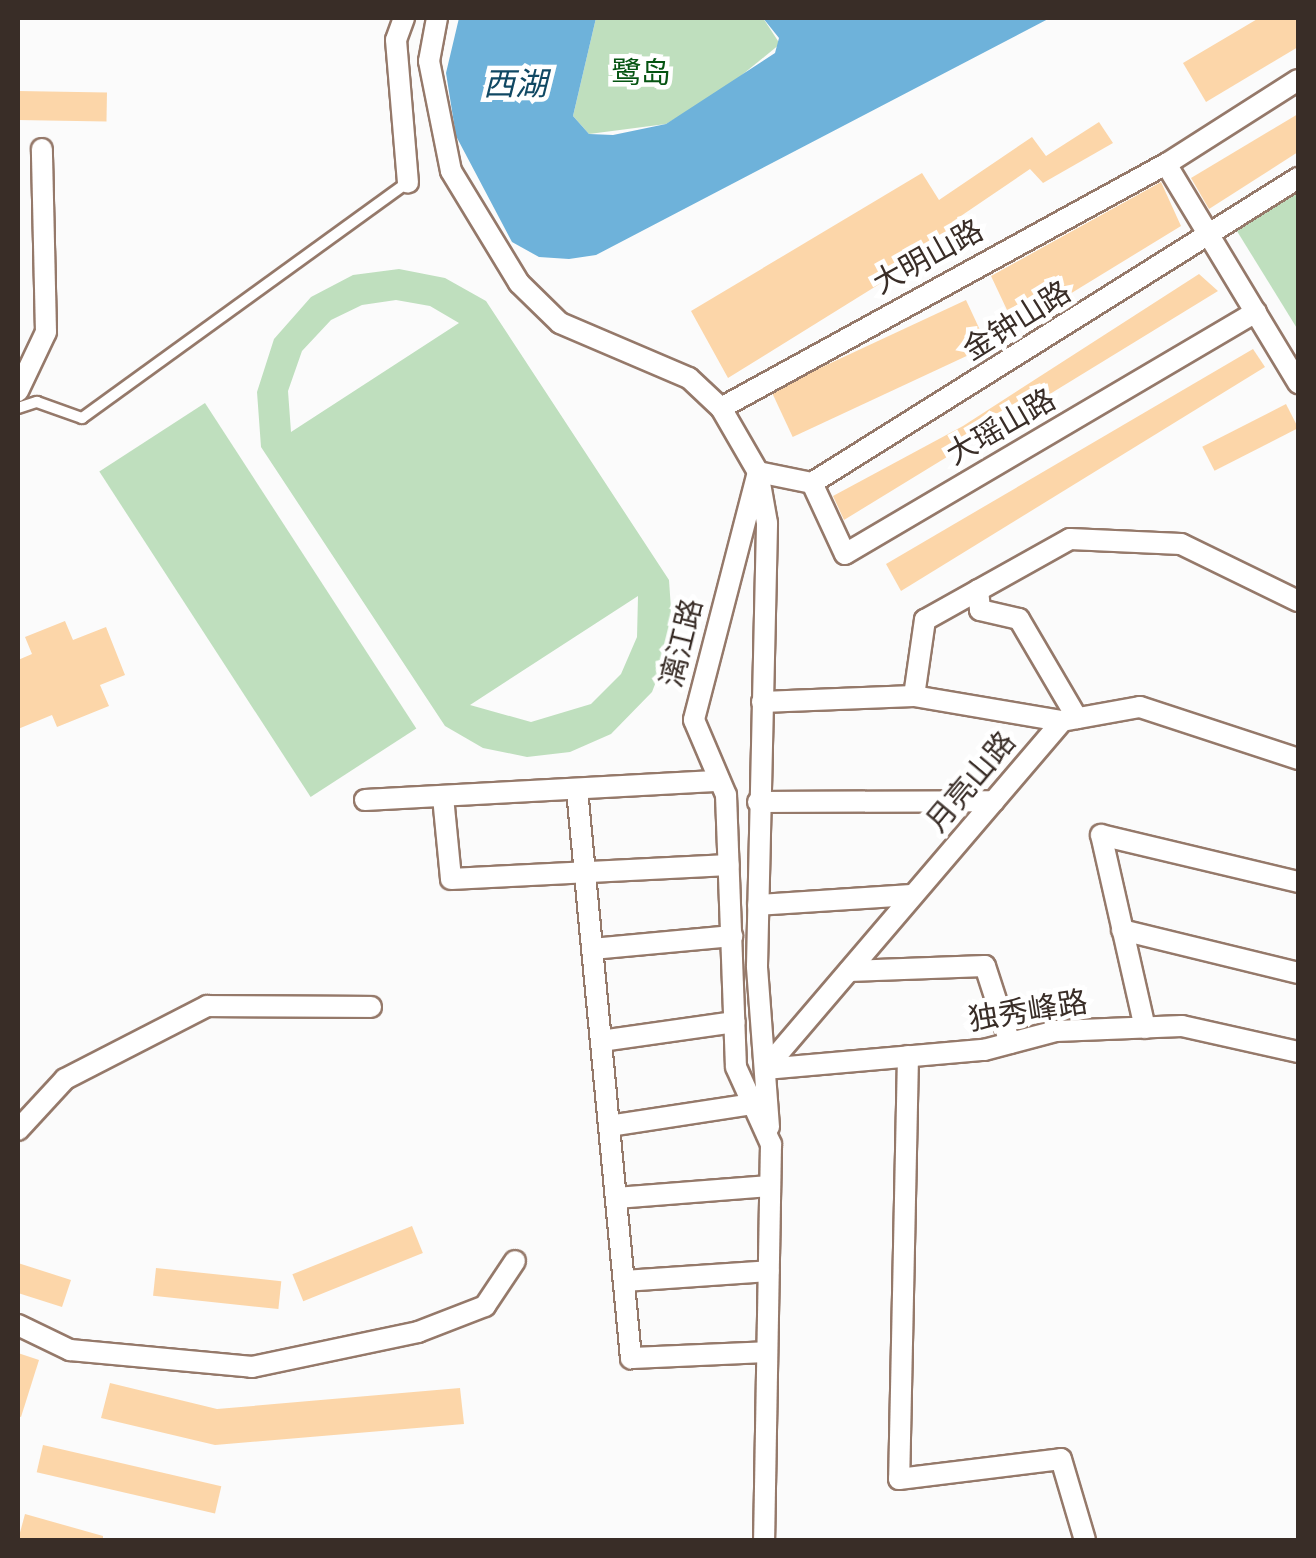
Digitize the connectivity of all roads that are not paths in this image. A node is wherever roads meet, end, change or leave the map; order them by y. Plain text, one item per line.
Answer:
1 (404, 18) edge
2 (437, 18) edge
3 (1298, 80) edge
4 (42, 149) dead end
5 (1166, 164) junction
6 (1298, 178) edge
7 (408, 182) joint
8 (1210, 236) junction
9 (1256, 312) junction
10 (1298, 383) edge
11 (18, 391) edge
12 (18, 408) edge
13 (721, 408) junction
14 (758, 472) junction
15 (812, 483) junction
16 (978, 590) junction
17 (1298, 601) edge
18 (914, 696) junction
19 (762, 702) junction
20 (1070, 720) junction
21 (1298, 758) edge
22 (720, 780) junction
23 (577, 790) junction
24 (443, 797) junction
25 (365, 800) dead end
26 (994, 801) junction
27 (758, 802) junction
28 (729, 865) junction
29 (585, 875) junction
30 (1298, 882) edge
31 (914, 895) junction
32 (758, 905) junction
33 (1122, 930) junction
34 (732, 936) junction
35 (592, 949) junction
36 (849, 970) junction
37 (1298, 973) edge
38 (371, 1007) dead end
39 (735, 1022) junction
40 (1144, 1028) junction
41 (601, 1040) junction
42 (1010, 1043) junction
43 (1298, 1052) edge
44 (908, 1056) junction
45 (765, 1069) junction
46 (753, 1104) junction
47 (609, 1126) junction
48 (18, 1130) edge
49 (770, 1144) junction
50 (770, 1186) junction
51 (616, 1198) junction
52 (515, 1260) dead end
53 (768, 1272) junction
54 (624, 1281) junction
55 (18, 1325) edge
56 (768, 1352) junction
57 (764, 1540) edge
58 (1085, 1540) edge

1 - 7 street
2 - 13 street
3 - 5 street, 大明山路
4 - 11 street
5 - 8 street
5 - 13 street, 大明山路
6 - 8 street, 金钟山路
7 - 12 lane
8 - 9 street
8 - 15 street, 金钟山路
9 - 10 street
9 - 15 street, 大瑶山路
13 - 14 street
14 - 15 street
14 - 19 street
14 - 22 street, 漓江路
16 - 17 street
16 - 18 street
16 - 20 street
18 - 19 street
18 - 20 street
19 - 27 street
20 - 21 street
20 - 26 street, 月亮山路
22 - 23 street
22 - 28 street, 漓江路
23 - 24 street
23 - 29 street
24 - 25 street
24 - 29 street
26 - 27 street
26 - 31 street, 月亮山路
27 - 32 street
28 - 29 street
28 - 34 street, 漓江路
29 - 35 street
30 - 33 street
31 - 32 street
31 - 36 street, 月亮山路
32 - 45 street
33 - 37 street
33 - 40 street
34 - 35 street
34 - 39 street, 漓江路
35 - 41 street
36 - 42 street
36 - 45 street, 月亮山路
38 - 48 street
39 - 41 street
39 - 46 street, 漓江路
40 - 42 street, 独秀峰路
40 - 43 street, 独秀峰路
41 - 47 street
42 - 44 street, 独秀峰路
44 - 45 street, 独秀峰路
44 - 58 street
45 - 49 street
46 - 47 street
46 - 49 street, 漓江路
47 - 51 street
49 - 50 street, 漓江路
50 - 51 street
50 - 53 street, 漓江路
51 - 54 street
52 - 55 street
53 - 54 street
53 - 56 street, 漓江路
54 - 56 street
56 - 57 street, 漓江路

